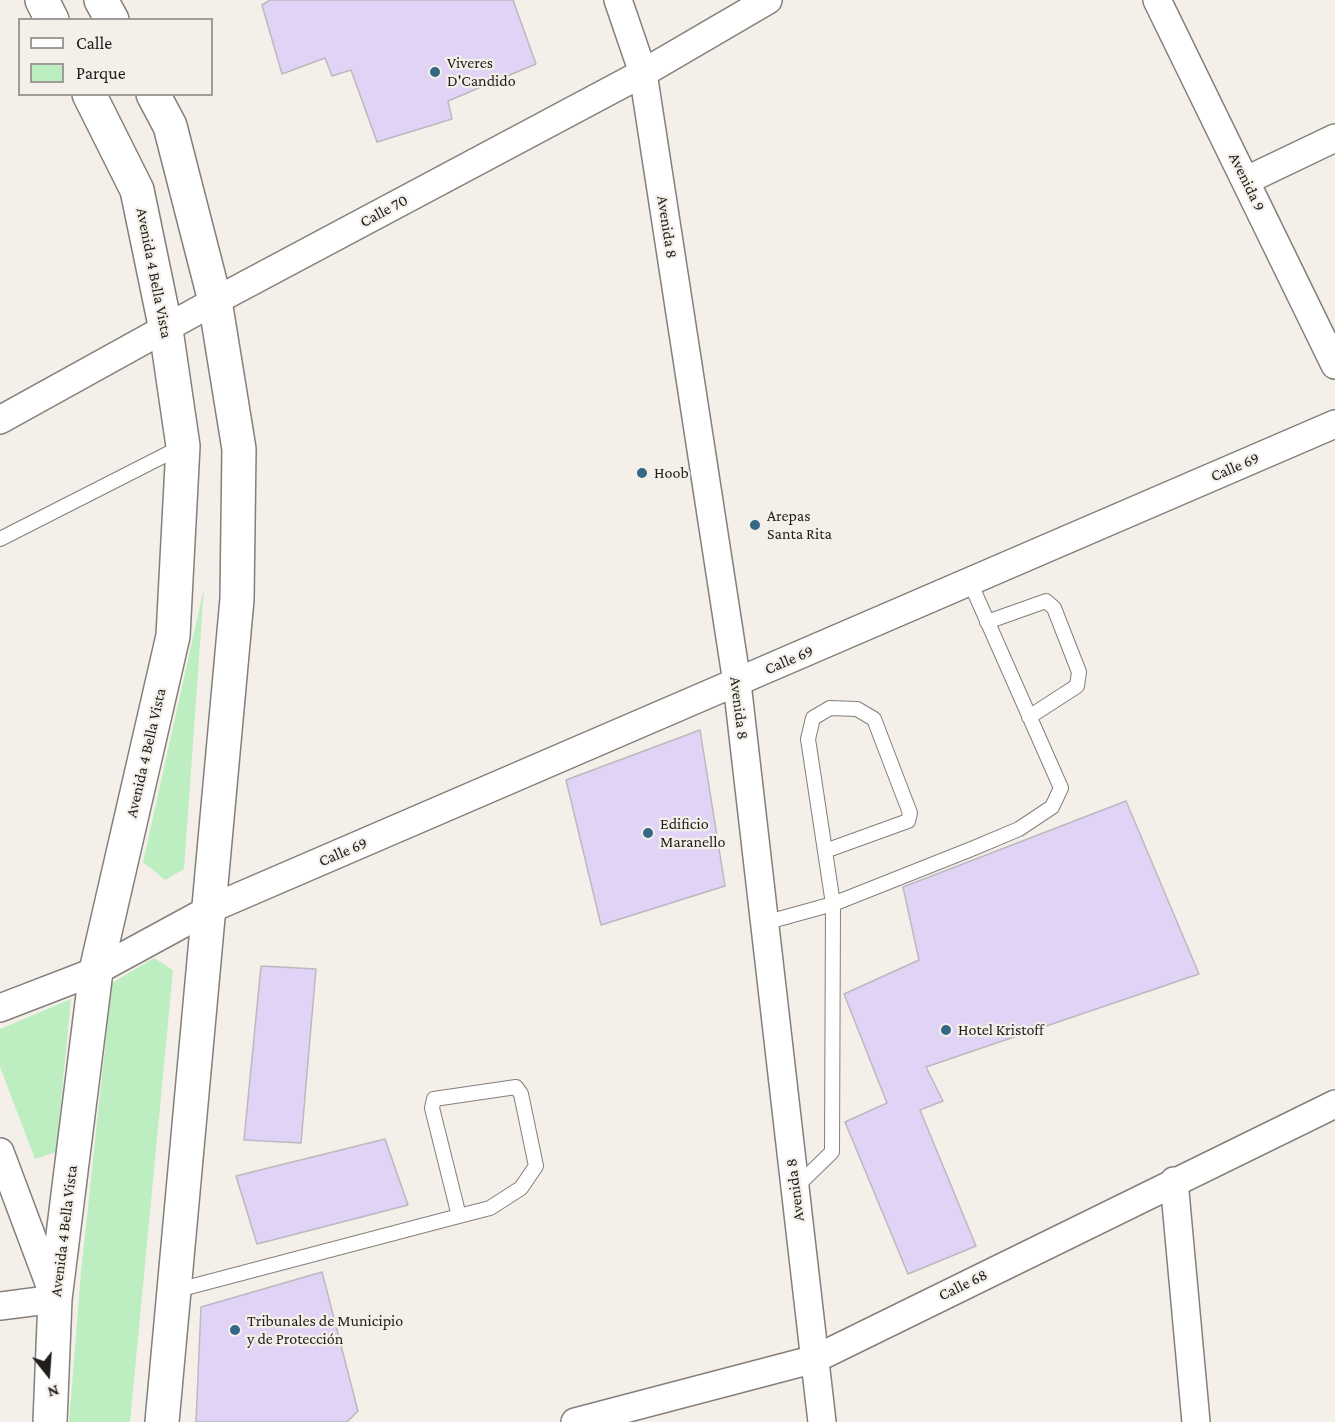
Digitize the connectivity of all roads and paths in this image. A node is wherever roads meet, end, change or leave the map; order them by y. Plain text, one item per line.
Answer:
1 (42, 0) edge
2 (101, 0) edge
3 (618, 0) edge
4 (768, 0) edge
5 (1157, 0) edge
6 (51, 18) edge
7 (111, 18) edge
8 (643, 73) junction
9 (90, 96) edge
10 (154, 96) edge
11 (1335, 138) edge
12 (1247, 180) junction
13 (215, 301) junction
14 (166, 330) junction
15 (1335, 365) edge
16 (0, 420) edge
17 (1335, 424) edge
18 (183, 446) junction
19 (0, 539) edge
20 (970, 582) junction
21 (987, 622) junction
22 (736, 683) junction
23 (1029, 717) junction
24 (825, 850) junction
25 (833, 904) junction
26 (210, 909) junction
27 (764, 923) junction
28 (96, 971) junction
29 (0, 1008) edge
30 (1335, 1104) edge
31 (0, 1152) edge
32 (1174, 1181) junction
33 (795, 1188) junction
34 (459, 1216) junction
35 (174, 1291) junction
36 (55, 1299) junction
37 (0, 1306) edge
38 (815, 1359) junction
39 (50, 1422) edge
40 (162, 1422) edge
41 (574, 1422) edge
42 (822, 1422) edge
43 (1196, 1422) edge

1 - 6 street
2 - 7 street
3 - 8 street, Avenida 8
4 - 8 street, Calle 70
5 - 12 street, Avenida 9
8 - 13 street, Calle 70
8 - 22 street, Avenida 8
9 - 14 street, Avenida 4 Bella Vista
10 - 13 street
11 - 12 street
12 - 15 street, Avenida 9
13 - 14 street, Calle 70
13 - 26 street
14 - 16 street, Calle 70
14 - 18 street, Avenida 4 Bella Vista
17 - 20 street, Calle 69
18 - 19 lane
18 - 28 street, Avenida 4 Bella Vista
20 - 21 lane
20 - 22 street, Calle 69
21 - 23 lane
21 - 23 lane
22 - 26 street, Calle 69
22 - 27 street, Avenida 8
23 - 25 lane
24 - 24 lane
24 - 25 lane
25 - 27 lane
25 - 33 lane
26 - 28 street, Calle 69
26 - 35 street
27 - 33 street, Avenida 8
28 - 29 street, Calle 69
28 - 36 street, Avenida 4 Bella Vista
30 - 32 street, Calle 68
31 - 36 street
32 - 38 street, Calle 68
32 - 43 street
33 - 38 street, Avenida 8
34 - 34 lane
34 - 35 lane
35 - 40 street
36 - 37 street
36 - 39 street, Avenida 4 Bella Vista
38 - 41 street, Calle 68
38 - 42 street, Avenida 8

